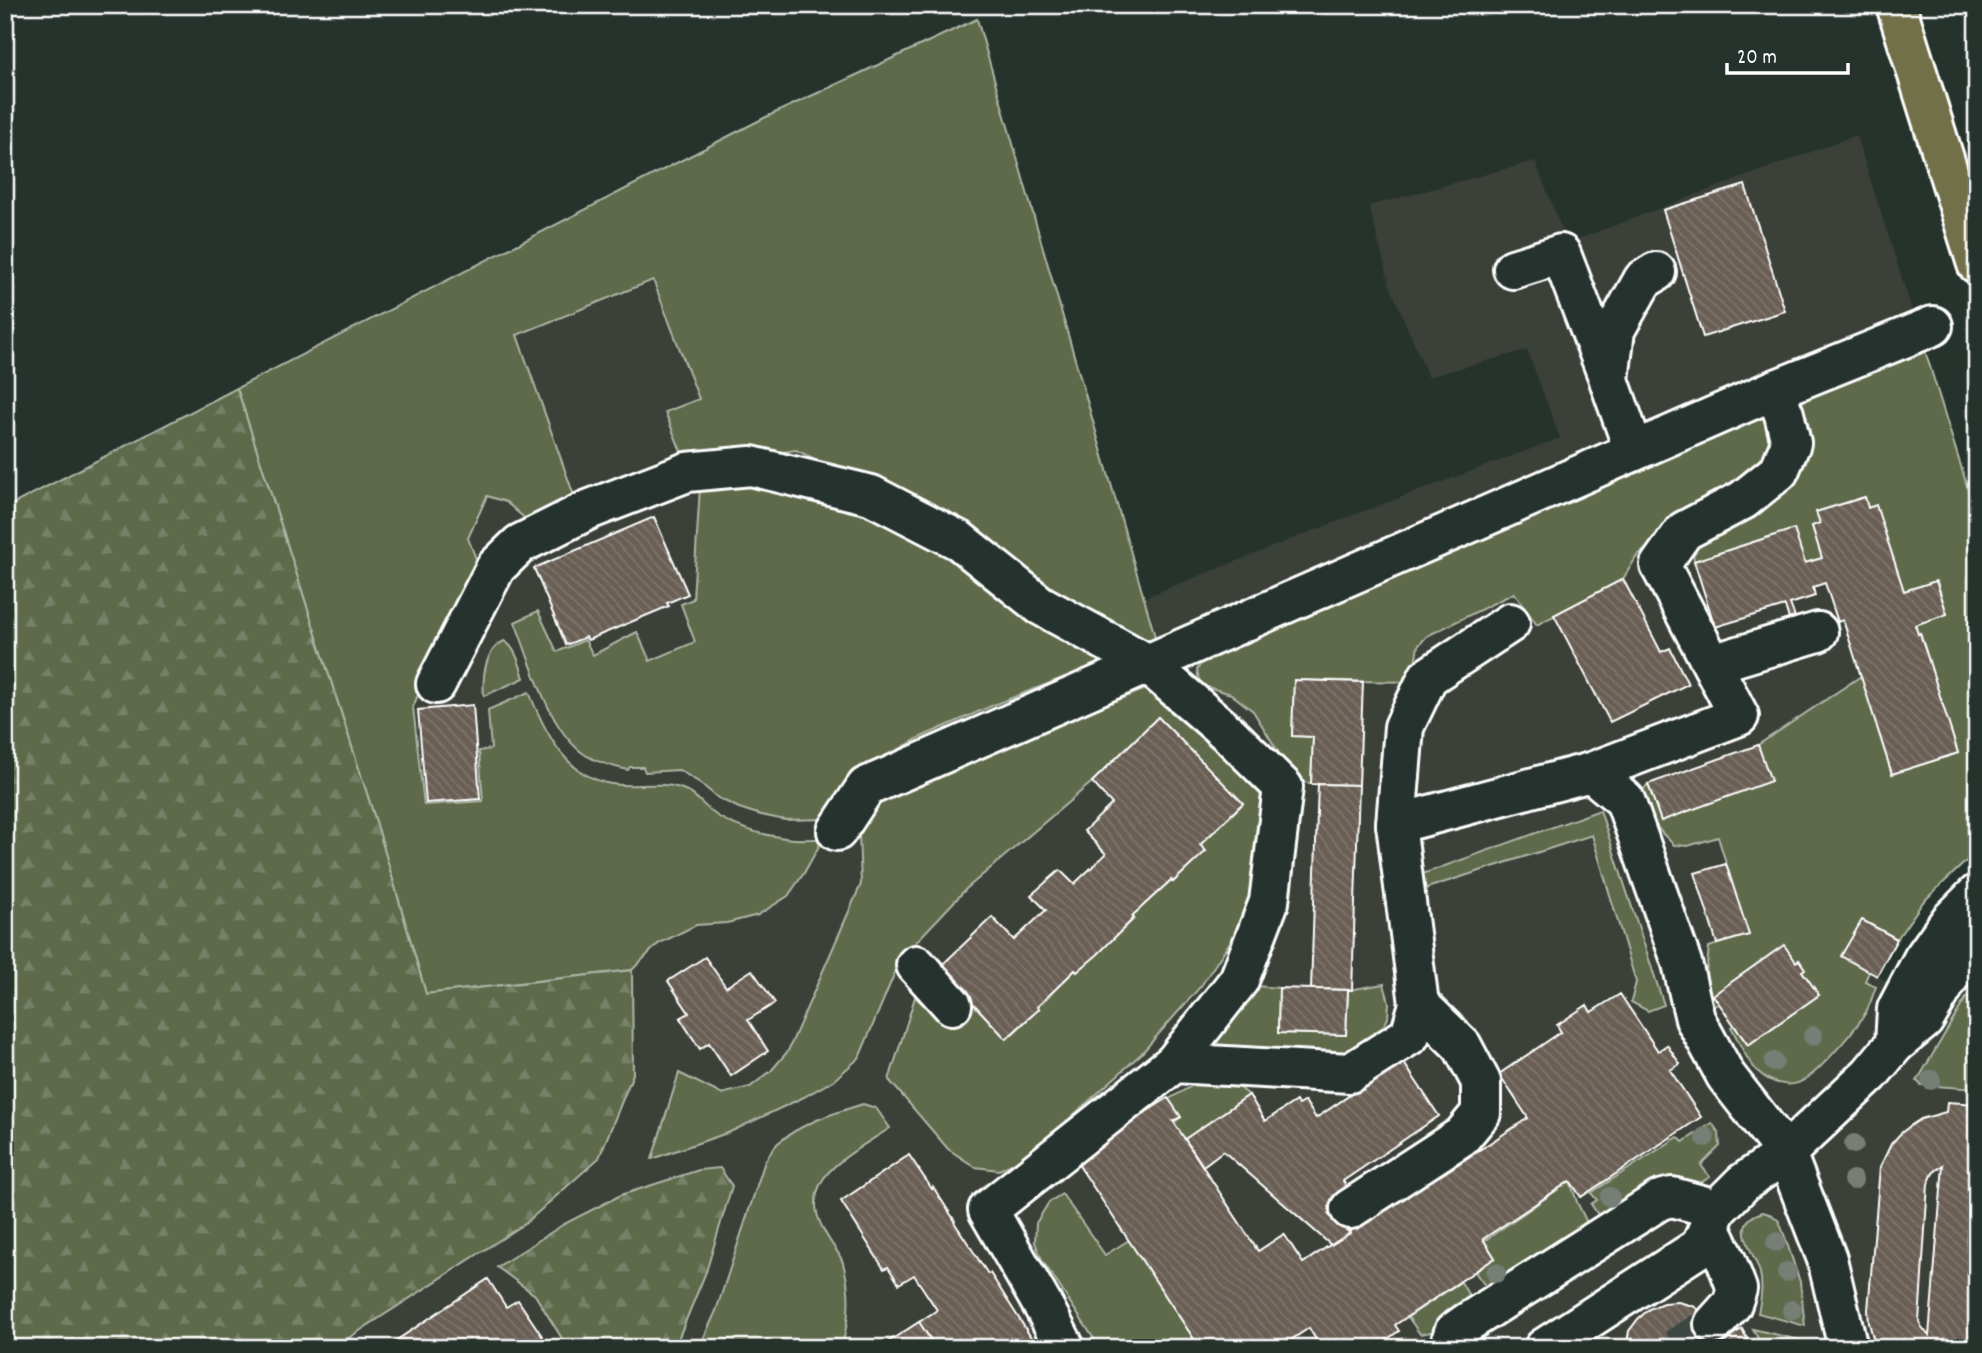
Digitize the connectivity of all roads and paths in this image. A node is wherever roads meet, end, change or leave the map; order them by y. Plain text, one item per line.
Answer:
1 (1896, 5) edge
2 (1977, 264) edge
3 (1513, 269) dead end
4 (1656, 272) dead end
5 (1933, 326) dead end
6 (1609, 380) junction
7 (1774, 390) junction
8 (1634, 451) junction
9 (1510, 623) dead end
10 (1818, 632) dead end
11 (1148, 664) junction
12 (1712, 664) junction
13 (436, 684) dead end
14 (1591, 772) junction
15 (1396, 824) junction
16 (838, 831) dead end
17 (1977, 894) edge
18 (1977, 934) edge
19 (916, 965) dead end
20 (1419, 1004) junction
21 (952, 1005) dead end
22 (1895, 1044) junction
23 (1174, 1063) junction
24 (1786, 1153) junction
25 (1350, 1209) dead end
26 (1714, 1218) junction
27 (1714, 1324) tunnel mouth
28 (1065, 1348) edge
29 (1449, 1348) edge
30 (1544, 1348) edge
31 (1848, 1348) edge

1 - 2 main road
3 - 6 lane
4 - 6 lane
5 - 7 lane
6 - 8 lane
7 - 8 lane
7 - 12 lane
8 - 11 lane
9 - 15 lane
10 - 12 lane
11 - 13 lane
11 - 16 lane
11 - 23 lane
12 - 14 lane
14 - 15 lane
14 - 24 lane
15 - 20 lane
17 - 22 lane
18 - 22 lane
19 - 21 lane
20 - 23 lane
20 - 25 lane
22 - 24 lane
23 - 28 lane
24 - 26 lane
24 - 31 lane
26 - 27 lane
26 - 29 lane
26 - 30 lane

